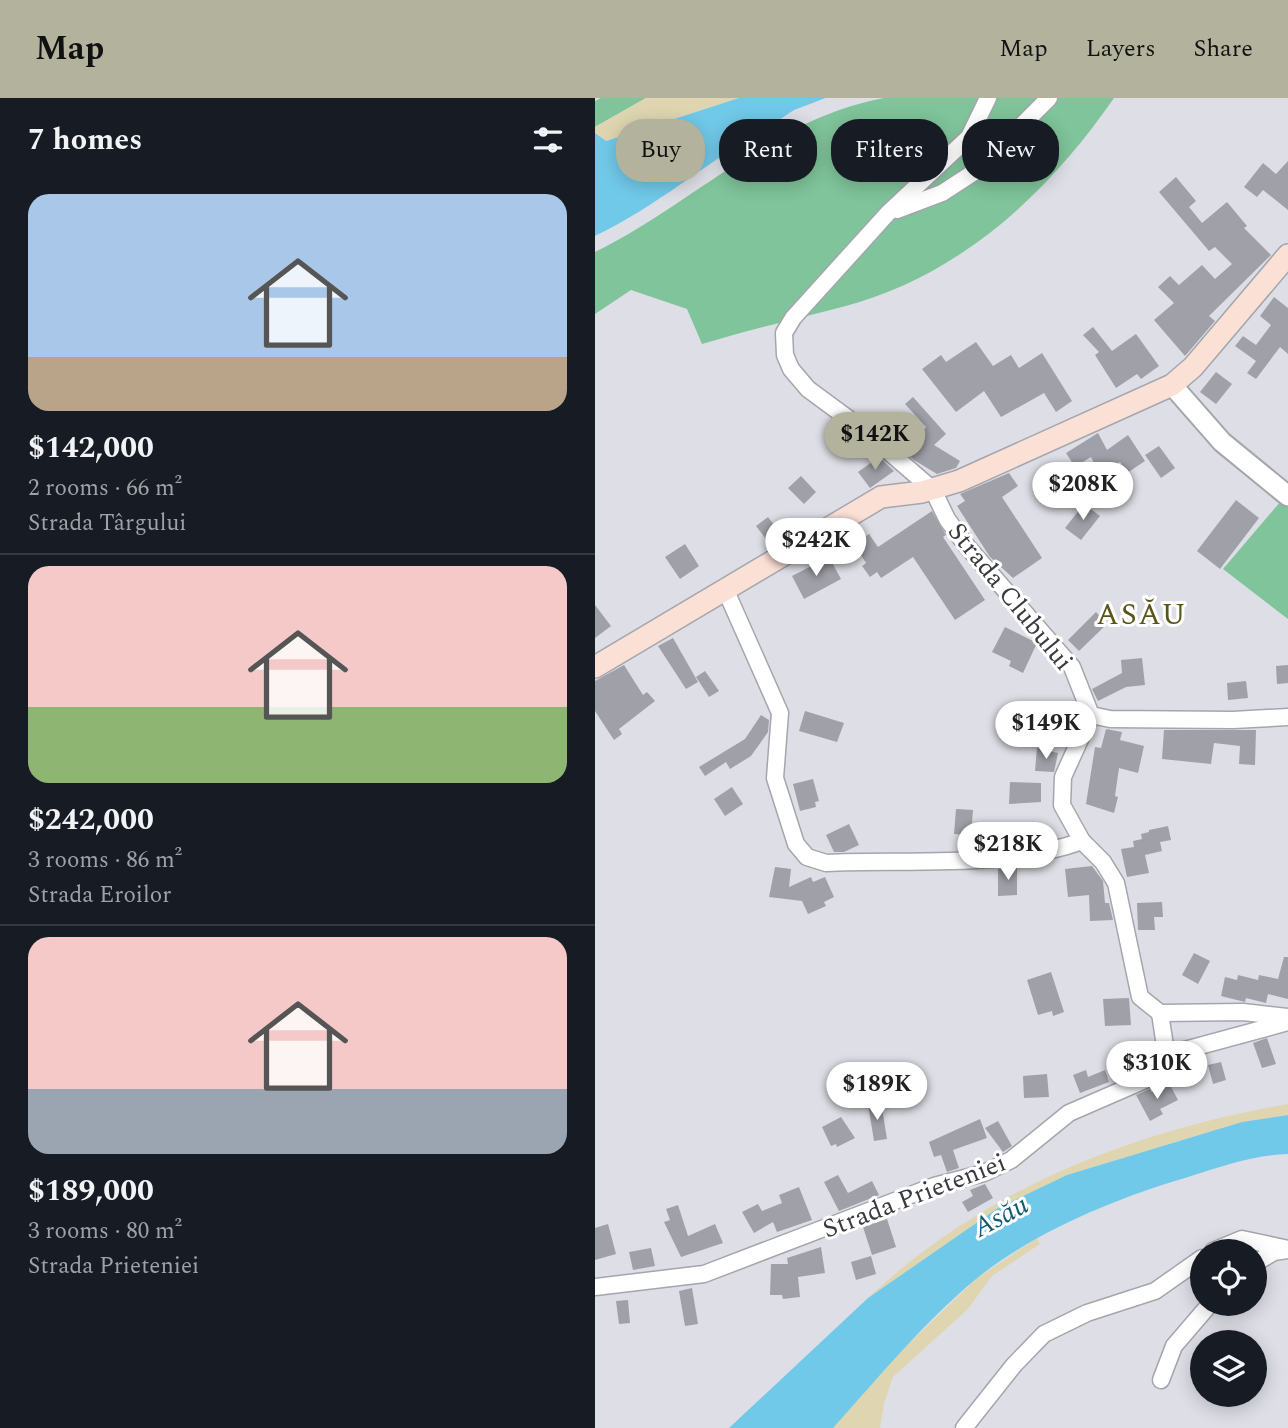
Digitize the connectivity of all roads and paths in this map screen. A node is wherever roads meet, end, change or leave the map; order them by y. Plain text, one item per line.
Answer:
1 (988, 98) edge
2 (1049, 98) edge
3 (888, 213) junction
4 (1288, 255) edge
5 (1172, 385) junction
6 (933, 490) junction
7 (1288, 496) edge
8 (726, 591) junction
9 (595, 667) edge
10 (1091, 715) junction
11 (1288, 717) edge
12 (1083, 841) junction
13 (1160, 1013) junction
14 (1288, 1019) edge
15 (1168, 1066) junction
16 (1267, 1244) edge
17 (1288, 1249) edge
18 (1267, 1256) edge
19 (1190, 1266) edge
20 (595, 1287) edge
21 (1200, 1316) edge
22 (1161, 1380) dead end
23 (964, 1428) edge

1 - 3 street
2 - 3 street
3 - 6 street
4 - 5 main road
5 - 6 main road
5 - 7 street
6 - 8 main road
6 - 10 street, Strada Clubului
8 - 9 main road
8 - 12 street
10 - 11 street
10 - 12 street
12 - 13 street
13 - 14 street
13 - 15 street
14 - 15 street, Strada Prieteniei
15 - 20 street, Strada Prieteniei
16 - 17 street
17 - 18 street
19 - 23 street
21 - 22 street

